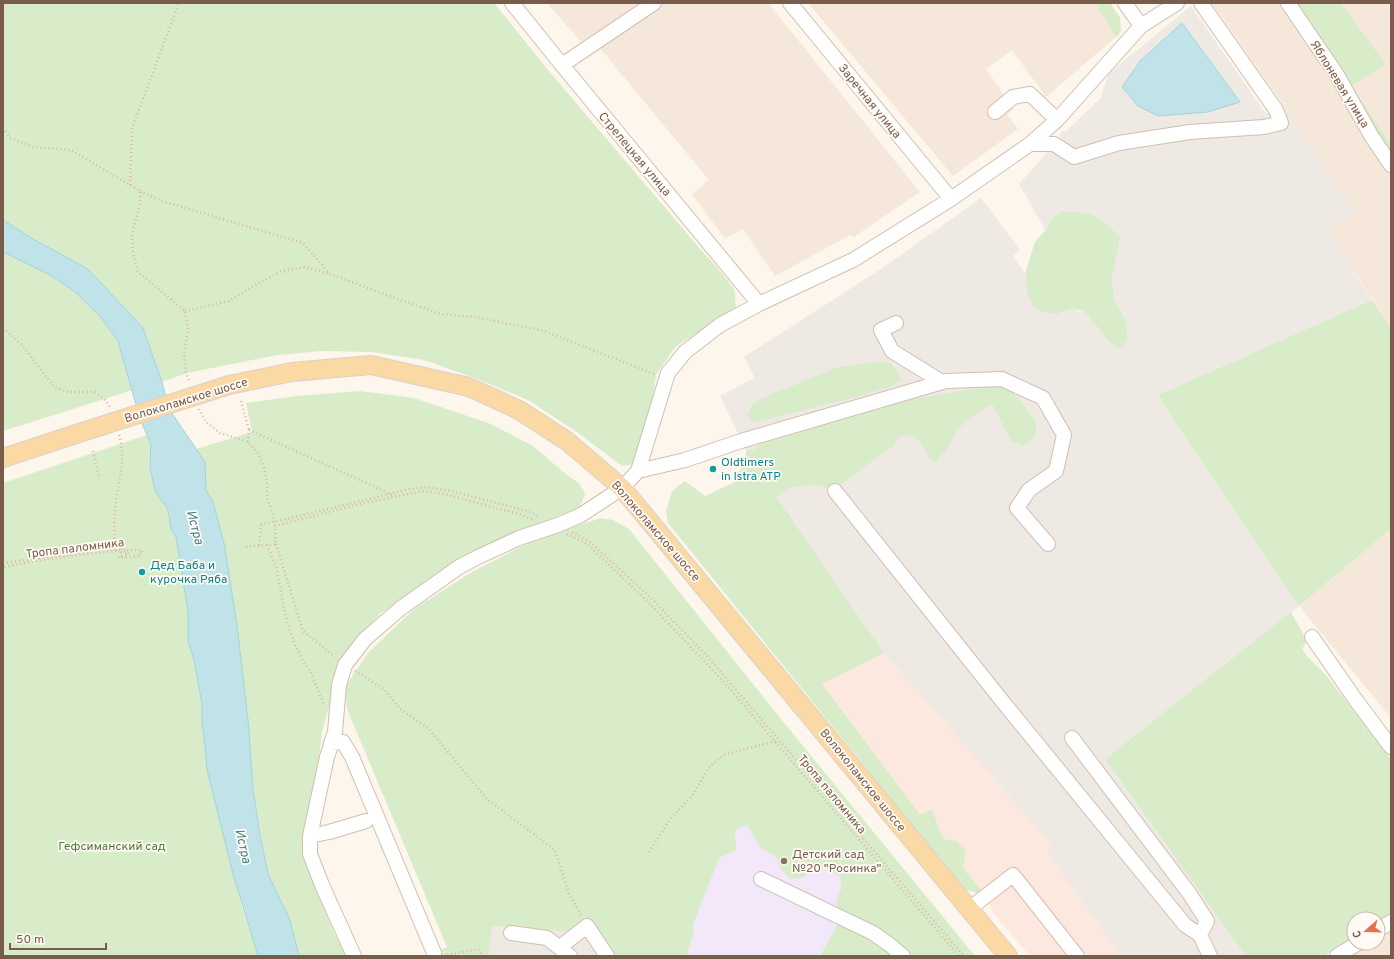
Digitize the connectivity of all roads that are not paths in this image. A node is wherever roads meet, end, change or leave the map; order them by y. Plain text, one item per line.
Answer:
1 (512, 3) edge
2 (654, 3) edge
3 (790, 3) edge
4 (1125, 3) edge
5 (1177, 3) edge
6 (1201, 3) edge
7 (1288, 3) edge
8 (1141, 26) junction
9 (562, 65) junction
10 (996, 112) dead end
11 (1057, 120) junction
12 (1030, 144) junction
13 (1391, 165) edge
14 (951, 199) junction
15 (760, 304) junction
16 (896, 323) dead end
17 (942, 382) junction
18 (3, 458) edge
19 (638, 471) junction
20 (622, 488) junction
21 (835, 491) dead end
22 (1048, 544) dead end
23 (1312, 637) dead end
24 (1072, 738) dead end
25 (331, 743) junction
26 (1391, 747) edge
27 (366, 821) dead end
28 (310, 836) junction
29 (761, 879) dead end
30 (969, 909) junction
31 (511, 933) dead end
32 (1200, 935) junction
33 (888, 950) edge
34 (1346, 950) edge
35 (565, 952) edge
36 (437, 954) edge
37 (354, 956) edge
38 (607, 956) edge
39 (903, 956) edge
40 (1008, 956) edge
41 (1077, 956) edge
42 (1210, 956) edge
43 (1337, 956) edge

1 - 9 street, Стрелецкая улица
2 - 9 street
3 - 14 street, Заречная улица
4 - 8 street
5 - 8 street
6 - 12 street
7 - 13 street, Яблоневая улица
8 - 11 street
9 - 15 street, Стрелецкая улица
10 - 11 street
11 - 12 street
12 - 14 street
14 - 15 street
15 - 19 street
16 - 17 street
17 - 19 street
17 - 22 street
18 - 20 main road, Волоколамское шоссе, bridge
19 - 20 street
20 - 25 street
20 - 30 main road, Волоколамское шоссе
21 - 32 street
23 - 26 street
24 - 32 street
25 - 28 street
25 - 36 street
27 - 28 street
28 - 37 street
29 - 33 street
30 - 40 main road, Волоколамское шоссе
30 - 41 street
31 - 35 street
32 - 42 street
33 - 39 street
34 - 43 street
35 - 38 street

